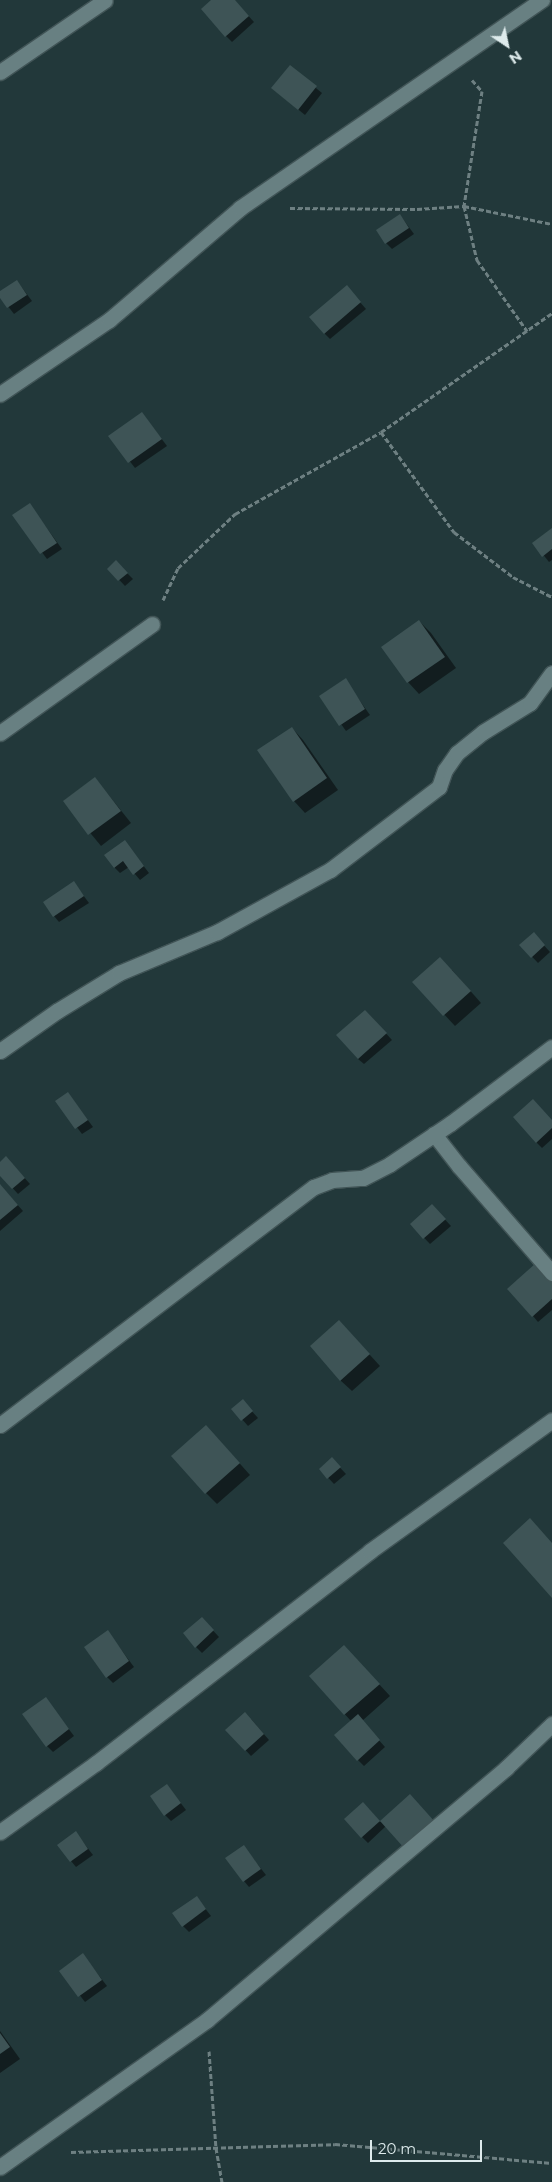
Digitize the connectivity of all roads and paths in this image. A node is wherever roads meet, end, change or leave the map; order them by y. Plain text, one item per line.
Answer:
1 (105, 0) edge
2 (542, 0) edge
3 (456, 60) junction
4 (0, 72) edge
5 (464, 206) junction
6 (289, 208) dead end
7 (552, 224) edge
8 (552, 313) edge
9 (527, 331) junction
10 (0, 394) edge
11 (380, 432) junction
12 (552, 597) edge
13 (152, 624) joint
14 (552, 673) edge
15 (0, 733) edge
16 (552, 1048) edge
17 (0, 1051) edge
18 (434, 1134) junction
19 (552, 1272) edge
20 (552, 1420) edge
21 (0, 1425) edge
22 (552, 1724) edge
23 (0, 1832) edge
24 (207, 2020) junction
25 (216, 2148) junction
26 (68, 2152) dead end
27 (552, 2163) edge
28 (0, 2167) edge
29 (222, 2182) edge

1 - 4 street
2 - 3 street
3 - 5 path
3 - 10 street
5 - 6 path
5 - 7 path
5 - 9 path
8 - 9 path
9 - 11 path
11 - 12 path
11 - 13 path
13 - 15 street
14 - 17 street
16 - 18 street
18 - 19 street
18 - 21 street
20 - 23 street
22 - 24 street
24 - 25 path
24 - 28 street
25 - 26 path
25 - 27 path
25 - 29 path

